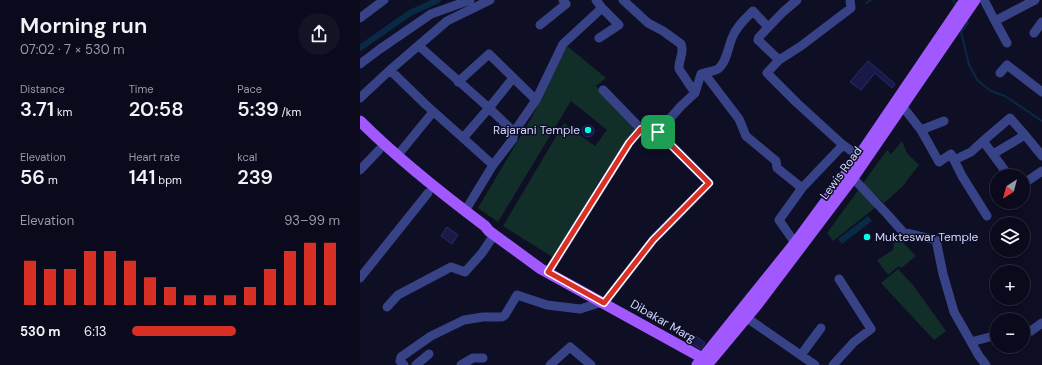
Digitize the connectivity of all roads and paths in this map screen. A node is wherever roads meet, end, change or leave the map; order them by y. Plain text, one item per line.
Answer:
1 (384, 0) edge
2 (470, 0) edge
3 (490, 0) edge
4 (596, 0) edge
5 (623, 0) edge
6 (797, 0) edge
7 (850, 0) edge
8 (975, 0) edge
9 (984, 0) edge
10 (1035, 0) edge
11 (568, 1) edge
12 (964, 6) edge
13 (602, 8) junction
14 (360, 18) edge
15 (995, 21) junction
16 (1042, 22) edge
17 (540, 25) dead end
18 (768, 27) junction
19 (1034, 33) dead end
20 (600, 38) dead end
21 (1007, 43) dead end
22 (419, 46) junction
23 (779, 60) junction
24 (360, 64) edge
25 (390, 70) junction
26 (704, 72) junction
27 (1000, 73) dead end
28 (513, 78) junction
29 (458, 82) junction
30 (603, 90) dead end
31 (1042, 92) edge
32 (694, 93) junction
33 (360, 98) edge
34 (536, 100) junction
35 (898, 107) junction
36 (489, 108) junction
37 (433, 112) junction
38 (360, 121) edge
39 (944, 121) dead end
40 (641, 129) junction
41 (921, 130) junction
42 (360, 131) edge
43 (514, 132) junction
44 (658, 132) junction
45 (1025, 135) junction
46 (463, 138) junction
47 (983, 141) junction
48 (843, 145) junction
49 (378, 150) junction
50 (993, 154) junction
51 (397, 156) junction
52 (859, 156) junction
53 (1042, 156) edge
54 (954, 160) junction
55 (493, 165) junction
56 (1004, 169) edge
57 (360, 170) edge
58 (1042, 171) edge
59 (853, 178) junction
60 (1030, 179) edge
61 (802, 188) junction
62 (428, 193) junction
63 (465, 212) junction
64 (987, 216) dead end
65 (492, 233) junction
66 (795, 243) junction
67 (548, 272) junction
68 (360, 278) edge
69 (839, 279) dead end
70 (603, 302) junction
71 (387, 307) dead end
72 (746, 318) junction
73 (1042, 323) edge
74 (822, 328) dead end
75 (1030, 331) edge
76 (990, 337) edge
77 (971, 342) junction
78 (713, 351) junction
79 (429, 354) dead end
80 (801, 355) junction
81 (483, 358) dead end
82 (706, 363) edge
83 (404, 365) edge
84 (416, 365) edge
85 (461, 365) edge
86 (550, 365) edge
87 (591, 365) edge
88 (815, 365) edge
89 (833, 365) edge
90 (986, 365) edge

1 - 14 street
2 - 24 street
3 - 22 street
4 - 13 street
5 - 32 street
6 - 18 street
7 - 23 street
8 - 12 main road, Lewis Road
9 - 15 street
10 - 15 street
11 - 17 street
12 - 35 main road, Lewis Road
13 - 20 street
13 - 34 street
15 - 21 street
16 - 19 street
18 - 23 street
18 - 26 street
22 - 25 street
22 - 29 street
23 - 48 street
25 - 33 street
25 - 37 street
26 - 32 street
26 - 61 street
27 - 31 street
28 - 29 street
28 - 34 street
28 - 36 street
29 - 36 street
30 - 40 street
32 - 44 street
34 - 43 street
35 - 41 street
35 - 52 main road, Lewis Road
35 - 59 main road, Lewis Road
36 - 43 street
36 - 46 street
37 - 46 street
37 - 51 street
38 - 51 main road, Dibakar Marg
39 - 41 street
40 - 44 street
40 - 67 street
41 - 54 street
42 - 49 main road, Dibakar Marg
43 - 55 street
44 - 70 street
45 - 47 street
45 - 50 street
45 - 53 street
46 - 55 street
47 - 50 street
47 - 54 street
48 - 52 street
48 - 61 street
49 - 57 street
49 - 62 main road, Dibakar Marg
50 - 56 street
51 - 63 main road, Dibakar Marg
52 - 66 main road, Lewis Road
54 - 64 street
55 - 63 street
58 - 60 street
59 - 72 main road, Lewis Road
59 - 77 street
61 - 66 street
62 - 65 main road, Dibakar Marg
62 - 68 street
63 - 65 main road, Dibakar Marg
65 - 67 main road, Dibakar Marg
65 - 71 street
66 - 78 main road, Lewis Road
67 - 70 main road, Dibakar Marg
69 - 89 street
70 - 82 main road, Dibakar Marg
70 - 83 street
72 - 78 main road, Lewis Road
72 - 80 street
73 - 75 street
74 - 80 street
76 - 77 street
77 - 90 street
78 - 82 main road
79 - 84 street
80 - 88 street
81 - 85 street
86 - 87 street

